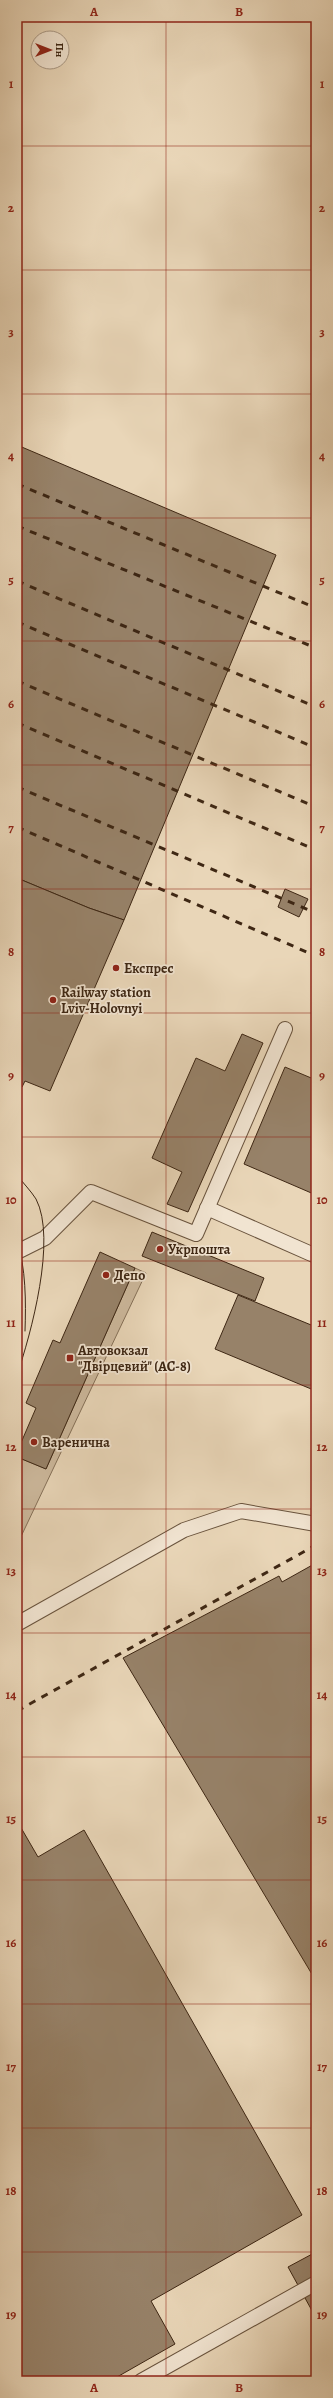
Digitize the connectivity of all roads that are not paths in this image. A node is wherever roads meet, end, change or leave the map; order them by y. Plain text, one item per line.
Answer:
1 (284, 1029) dead end
2 (207, 1208) junction
3 (17, 1252) edge
4 (316, 1256) edge
5 (316, 1524) edge
6 (17, 1624) edge
7 (316, 2283) edge
8 (141, 2381) edge

1 - 2 lane
2 - 3 lane
2 - 4 lane
5 - 6 lane
7 - 8 lane

